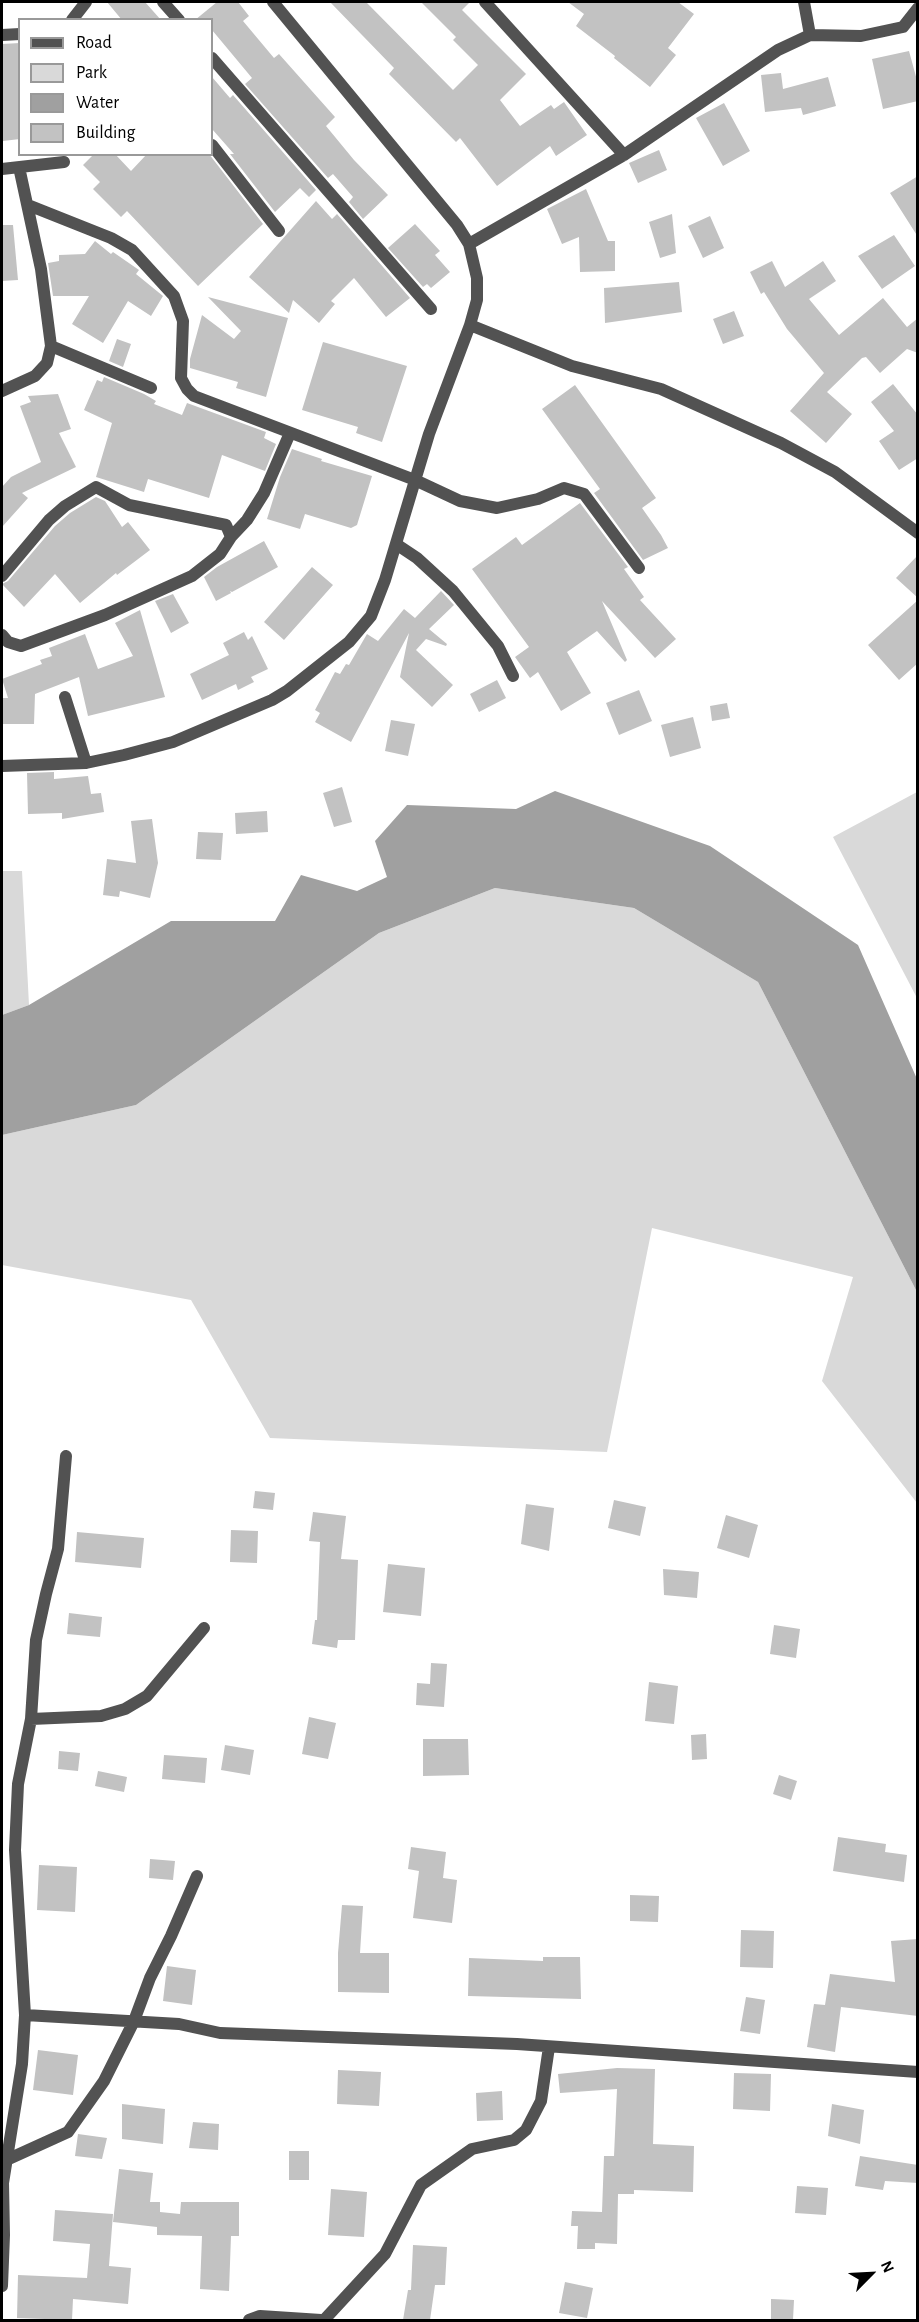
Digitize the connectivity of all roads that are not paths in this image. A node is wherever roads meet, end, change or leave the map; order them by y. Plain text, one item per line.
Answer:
1 (86, 2) edge
2 (164, 2) edge
3 (273, 2) edge
4 (485, 2) edge
5 (804, 2) edge
6 (918, 8) edge
7 (74, 18) edge
8 (177, 18) edge
9 (918, 25) edge
10 (903, 27) junction
11 (18, 34) edge
12 (2, 35) edge
13 (810, 35) junction
14 (213, 59) edge
15 (213, 146) edge
16 (624, 155) junction
17 (64, 162) dead end
18 (19, 167) junction
19 (2, 169) edge
20 (28, 205) junction
21 (279, 231) dead end
22 (469, 244) junction
23 (431, 309) dead end
24 (470, 325) junction
25 (51, 346) junction
26 (151, 388) dead end
27 (2, 391) edge
28 (290, 433) junction
29 (415, 480) junction
30 (918, 533) edge
31 (231, 537) junction
32 (396, 544) junction
33 (639, 568) dead end
34 (2, 576) edge
35 (2, 635) edge
36 (513, 676) dead end
37 (65, 697) dead end
38 (86, 763) junction
39 (2, 766) edge
40 (66, 1456) dead end
41 (204, 1628) dead end
42 (31, 1719) junction
43 (197, 1876) dead end
44 (25, 2015) junction
45 (134, 2021) junction
46 (549, 2047) junction
47 (918, 2072) edge
48 (3, 2162) edge
49 (2, 2286) edge
50 (249, 2320) edge
51 (322, 2320) edge

1 - 7 street
2 - 8 street
3 - 22 street
4 - 16 street
5 - 13 street
6 - 10 street
9 - 10 street
10 - 13 street
11 - 12 street
13 - 16 street
14 - 23 street
15 - 21 street
16 - 22 street
17 - 18 street
18 - 19 street
18 - 20 street
20 - 25 street
20 - 28 street
22 - 24 street
24 - 29 street
24 - 30 street
25 - 26 street
25 - 27 street
28 - 29 street
28 - 31 street
29 - 32 street
29 - 33 street
31 - 34 street
31 - 35 street
32 - 36 street
32 - 38 street
37 - 38 street
38 - 39 street
40 - 42 street
41 - 42 street
42 - 44 street
43 - 45 street
44 - 45 street
44 - 48 street
45 - 46 street
45 - 48 street
46 - 47 street
46 - 51 street
48 - 49 street
50 - 51 street

